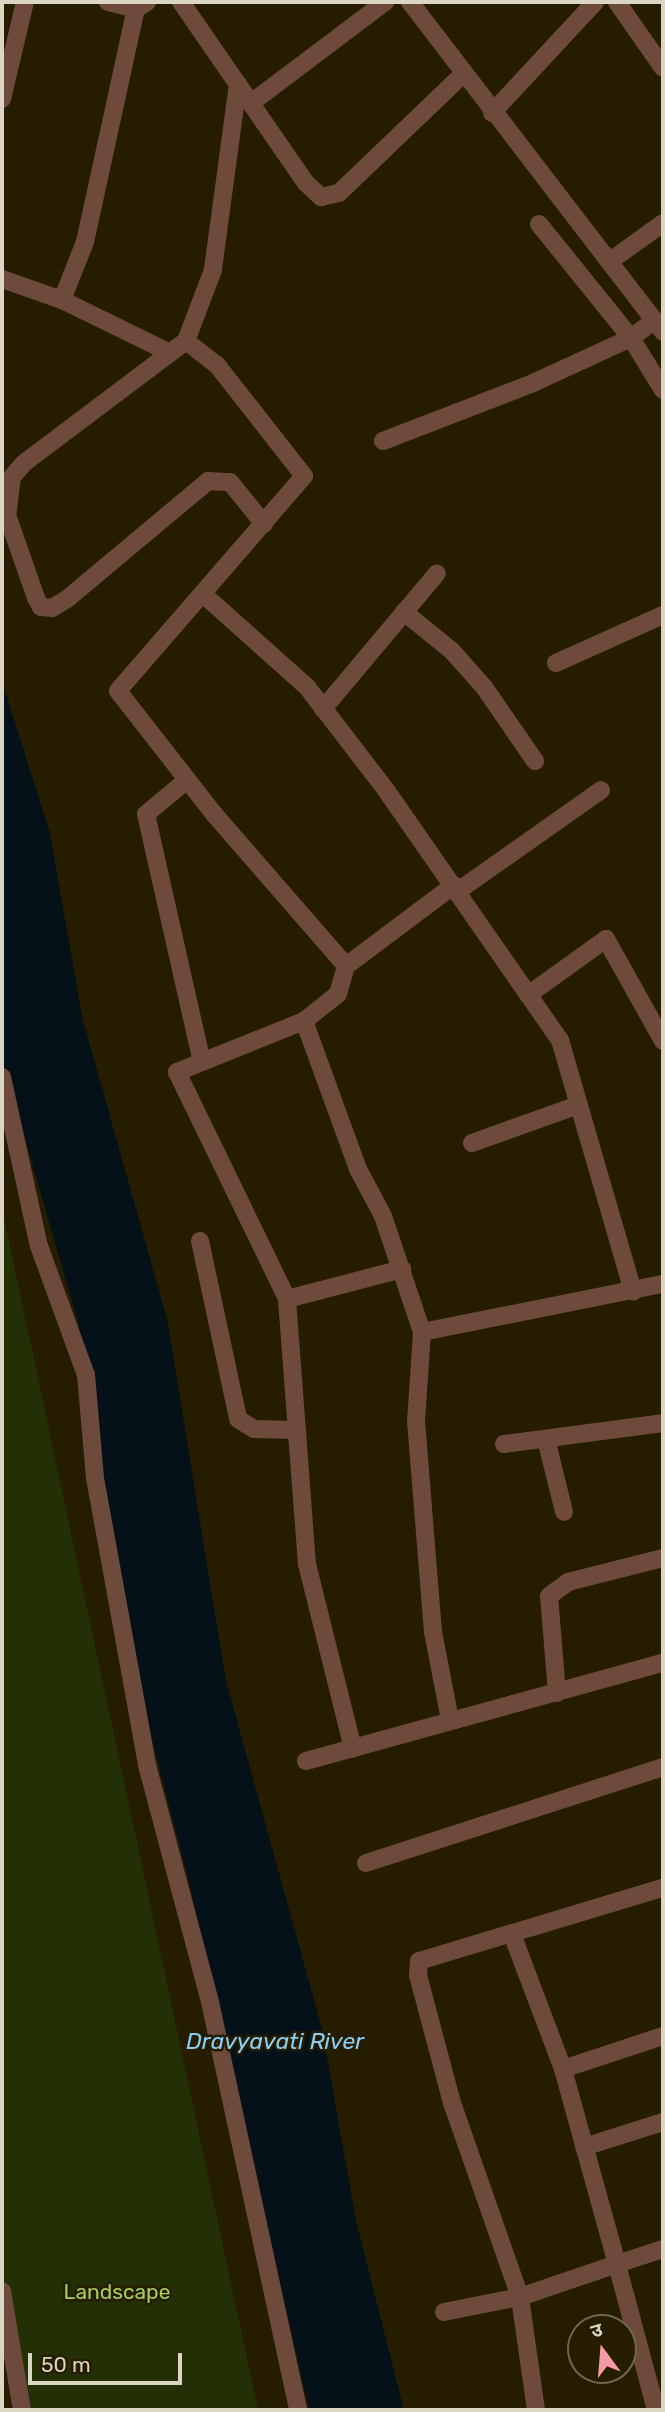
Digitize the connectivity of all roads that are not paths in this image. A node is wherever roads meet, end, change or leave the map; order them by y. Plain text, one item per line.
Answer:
1 (25, 2) edge
2 (108, 2) edge
3 (181, 2) edge
4 (385, 2) edge
5 (410, 2) edge
6 (595, 2) edge
7 (617, 2) edge
8 (141, 5) edge
9 (663, 68) edge
10 (463, 74) junction
11 (238, 84) junction
12 (2, 99) edge
13 (251, 103) junction
14 (492, 113) junction
15 (663, 223) edge
16 (539, 224) dead end
17 (610, 261) junction
18 (2, 279) edge
19 (62, 300) junction
20 (659, 326) edge
21 (631, 338) junction
22 (186, 341) junction
23 (170, 353) junction
24 (663, 390) edge
25 (383, 442) dead end
26 (264, 524) junction
27 (437, 573) dead end
28 (203, 594) junction
29 (404, 612) junction
30 (663, 615) edge
31 (556, 663) dead end
32 (323, 709) junction
33 (535, 761) dead end
34 (187, 780) junction
35 (601, 790) dead end
36 (456, 888) junction
37 (346, 965) junction
38 (528, 995) junction
39 (304, 1021) junction
40 (663, 1041) edge
41 (202, 1062) junction
42 (2, 1077) edge
43 (578, 1105) junction
44 (472, 1143) dead end
45 (200, 1241) dead end
46 (402, 1269) junction
47 (663, 1284) edge
48 (633, 1292) junction
49 (287, 1298) junction
50 (422, 1332) junction
51 (663, 1423) edge
52 (297, 1430) junction
53 (546, 1439) junction
54 (503, 1444) dead end
55 (564, 1512) dead end
56 (663, 1558) edge
57 (663, 1663) edge
58 (557, 1693) junction
59 (450, 1720) junction
60 (353, 1748) junction
61 (306, 1762) dead end
62 (663, 1767) edge
63 (366, 1863) dead end
64 (663, 1888) edge
65 (512, 1934) junction
66 (663, 2036) edge
67 (563, 2069) junction
68 (663, 2122) edge
69 (584, 2147) junction
70 (663, 2249) edge
71 (617, 2264) junction
72 (2, 2291) edge
73 (520, 2297) junction
74 (444, 2312) dead end
75 (7, 2355) edge
76 (22, 2410) edge
77 (298, 2410) edge
78 (536, 2410) edge
79 (656, 2410) edge

1 - 12 street
2 - 8 street
3 - 11 street
4 - 13 street
5 - 10 street
6 - 14 street
7 - 9 street
8 - 19 street
10 - 13 street
10 - 14 street
11 - 13 street
11 - 22 street
14 - 17 street
15 - 17 street
16 - 21 street
17 - 20 street
18 - 19 street
19 - 23 street
20 - 21 street
21 - 24 street
21 - 25 street
22 - 23 street
22 - 26 street
23 - 26 street
26 - 28 street
27 - 29 street
28 - 32 street
28 - 34 street
29 - 32 street
29 - 33 street
30 - 31 street
32 - 36 street
34 - 37 street
34 - 41 street
35 - 36 street
36 - 37 street
36 - 38 street
37 - 39 street
38 - 40 street
38 - 43 street
39 - 41 street
39 - 46 street
41 - 49 street
42 - 77 street
43 - 44 street
43 - 48 street
45 - 52 street
46 - 49 street
46 - 50 street
47 - 48 street
48 - 50 street
49 - 52 street
50 - 59 street
51 - 53 street
52 - 60 street
53 - 54 street
53 - 55 street
56 - 58 street
57 - 58 street
58 - 59 street
59 - 60 street
60 - 61 street
62 - 63 street
64 - 65 street
65 - 67 street
65 - 73 street
66 - 67 street
67 - 69 street
68 - 69 street
69 - 71 street
70 - 71 street
71 - 73 street
71 - 79 street
72 - 75 street
73 - 74 street
73 - 78 street
75 - 76 street

